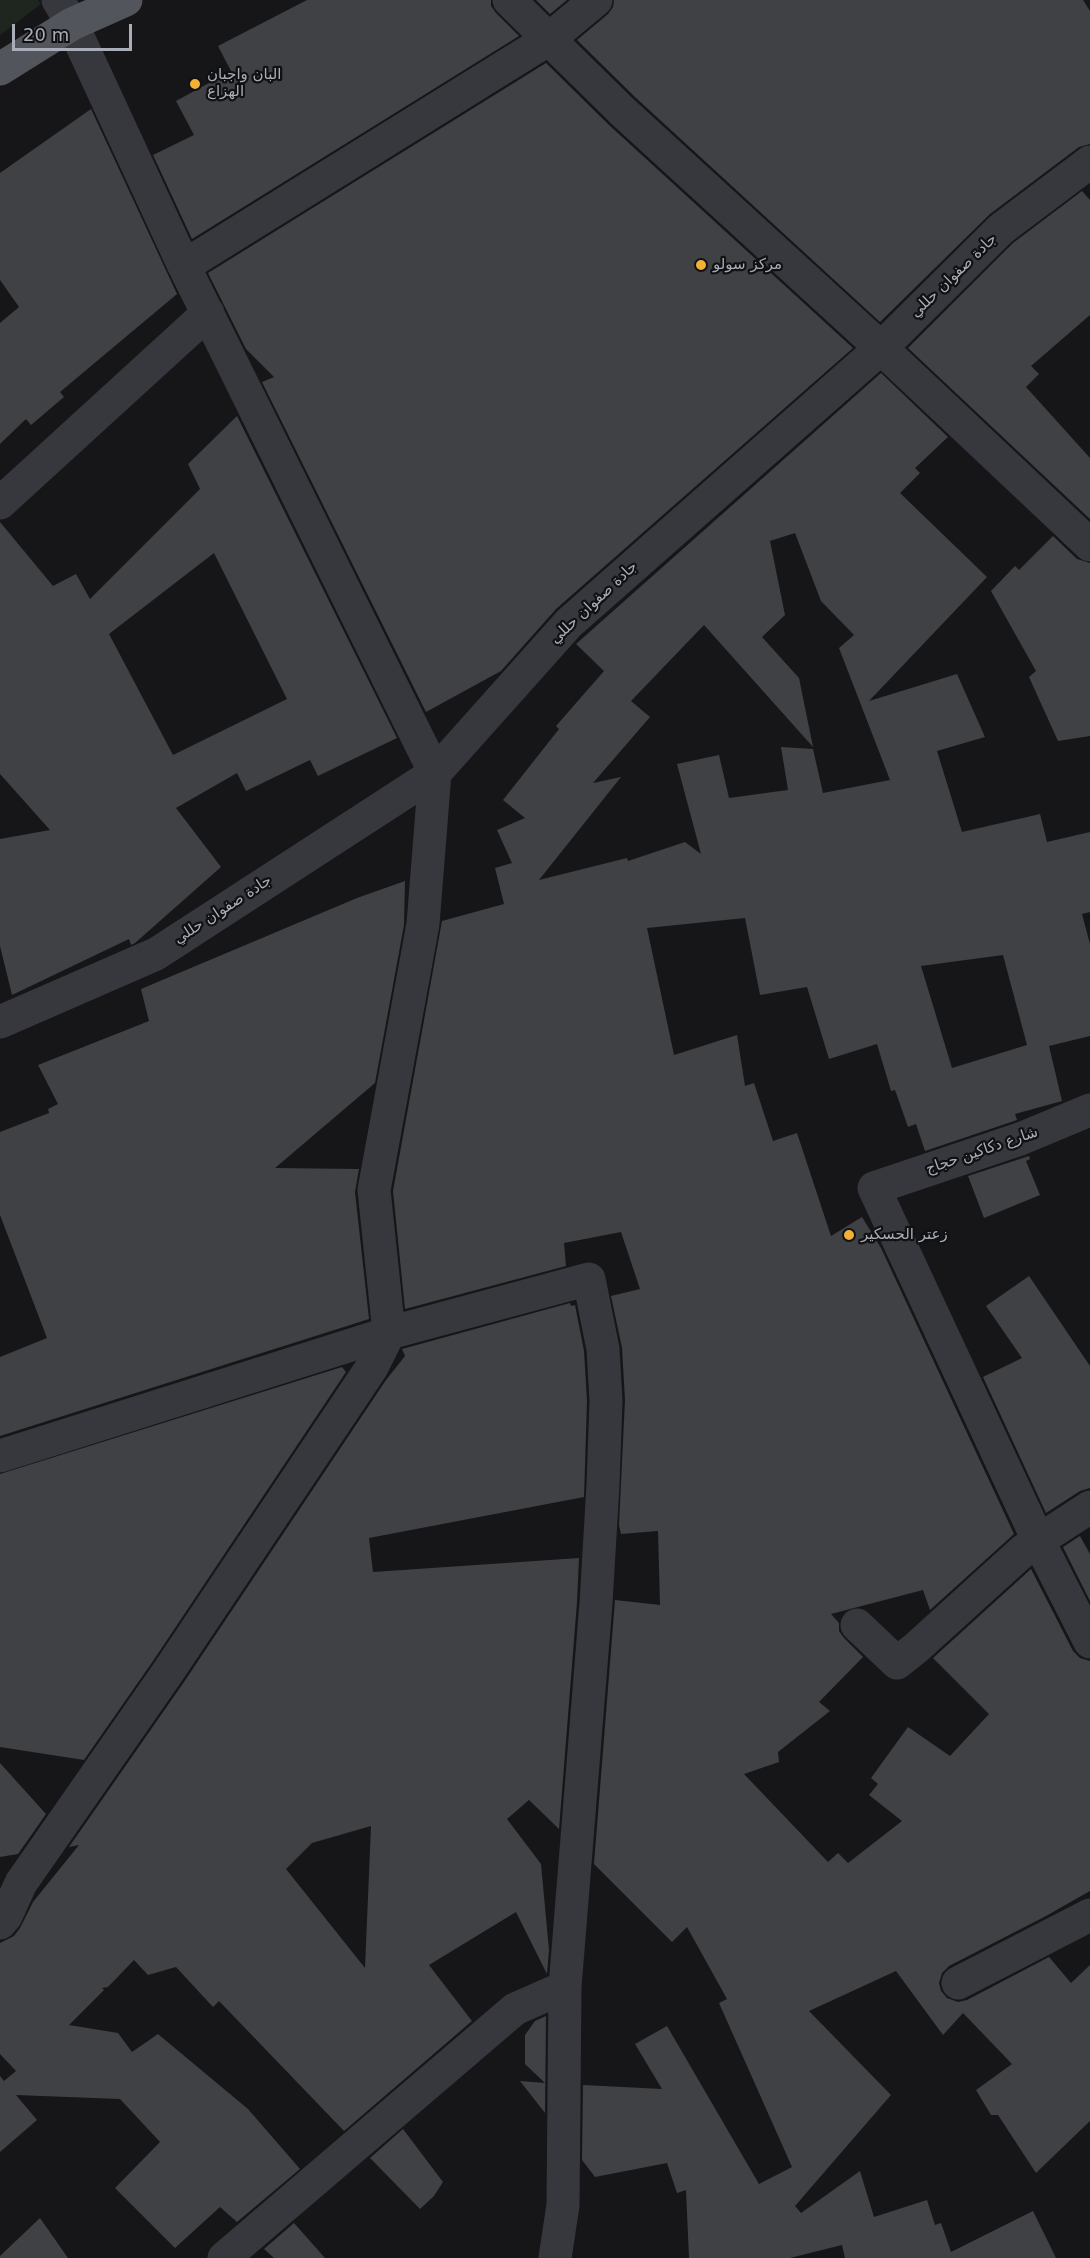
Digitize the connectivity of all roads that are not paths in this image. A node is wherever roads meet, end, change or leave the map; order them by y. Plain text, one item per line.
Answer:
1 (126, 0) edge
2 (509, 0) edge
3 (596, 0) edge
4 (65, 12) edge
5 (549, 39) junction
6 (0, 69) edge
7 (1090, 162) edge
8 (184, 266) junction
9 (208, 313) junction
10 (881, 348) junction
11 (0, 503) edge
12 (1090, 544) edge
13 (435, 773) junction
14 (0, 1022) edge
15 (1090, 1110) edge
16 (389, 1333) junction
17 (0, 1456) edge
18 (1090, 1507) edge
19 (1039, 1542) junction
20 (857, 1625) dead end
21 (1090, 1642) edge
22 (2, 1915) edge
23 (1090, 1915) edge
24 (958, 1983) dead end
25 (565, 1987) junction
26 (224, 2258) edge
27 (555, 2258) edge

1 - 4 main road
2 - 5 street
3 - 5 street
4 - 6 main road
4 - 8 street
5 - 8 street
5 - 10 street
7 - 10 street, جادة صفوان حللي
8 - 9 street
9 - 11 street
9 - 13 street
10 - 12 street
10 - 13 street, جادة صفوان حللي
13 - 14 street, جادة صفوان حللي
13 - 16 street
15 - 19 street, شارع دكاكين حجاج
16 - 17 street
16 - 22 street
16 - 25 street
18 - 19 street
19 - 20 street
19 - 21 street
23 - 24 street
25 - 26 street
25 - 27 street

